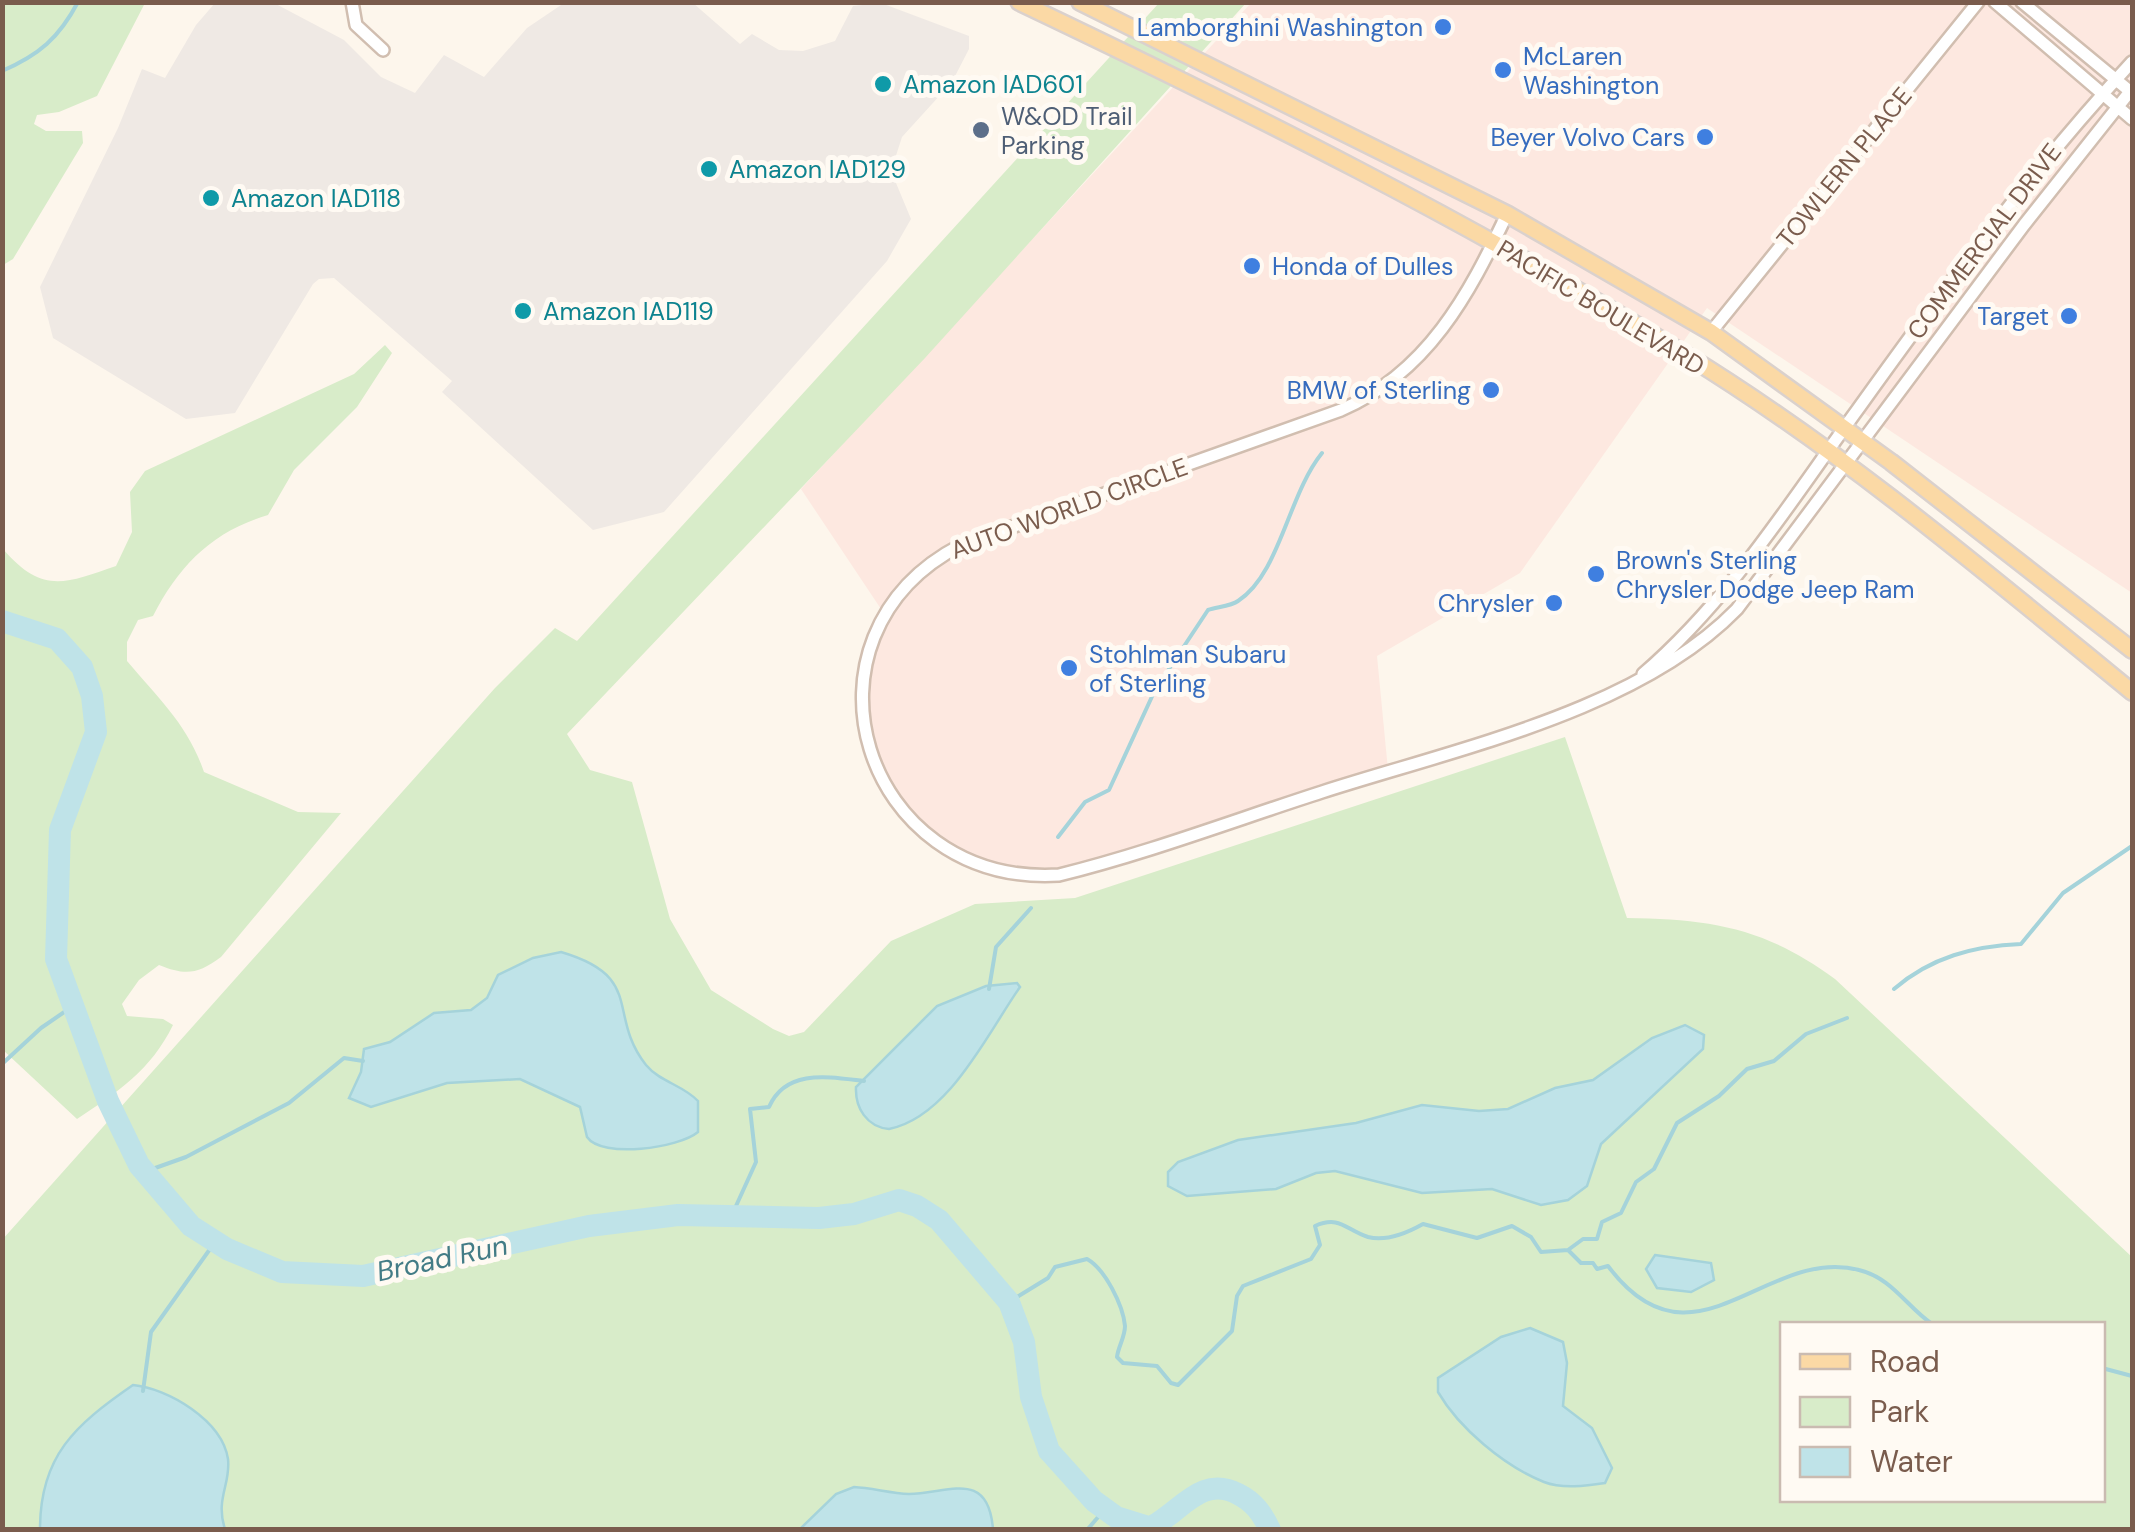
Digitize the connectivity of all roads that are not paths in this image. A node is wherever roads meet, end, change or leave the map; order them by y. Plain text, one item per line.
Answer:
1 (352, 2) edge
2 (1019, 2) edge
3 (1080, 2) edge
4 (1978, 2) edge
5 (1994, 2) edge
6 (2022, 2) edge
7 (384, 50) dead end
8 (2132, 62) edge
9 (2116, 80) junction
10 (2132, 91) edge
11 (2102, 94) junction
12 (2117, 106) junction
13 (2132, 119) edge
14 (1508, 214) junction
15 (1494, 242) junction
16 (1712, 332) junction
17 (1845, 428) junction
18 (1864, 441) junction
19 (1828, 453) junction
20 (1845, 466) junction
21 (2132, 650) edge
22 (1634, 682) junction
23 (2131, 688) edge

1 - 7 street
2 - 15 main road, PACIFIC BOULEVARD
3 - 14 main road, PACIFIC BOULEVARD
4 - 16 street, TOWLERN PLACE
5 - 11 street
6 - 9 street
8 - 9 street, COMMERCIAL DRIVE
9 - 10 street
9 - 11 street, COMMERCIAL DRIVE
10 - 12 street, COMMERCIAL DRIVE
11 - 12 street
11 - 17 street, COMMERCIAL DRIVE
12 - 13 street
12 - 18 street, COMMERCIAL DRIVE
14 - 15 street, AUTO WORLD CIRCLE
14 - 16 main road, PACIFIC BOULEVARD
15 - 19 main road, PACIFIC BOULEVARD
15 - 22 street, AUTO WORLD CIRCLE
16 - 17 main road, PACIFIC BOULEVARD
17 - 18 main road, PACIFIC BOULEVARD
17 - 19 street, AUTO WORLD CIRCLE
18 - 20 street, COMMERCIAL DRIVE
18 - 21 main road, PACIFIC BOULEVARD
19 - 20 main road, PACIFIC BOULEVARD
19 - 22 street, AUTO WORLD CIRCLE
20 - 22 street, AUTO WORLD CIRCLE
20 - 23 main road, PACIFIC BOULEVARD

